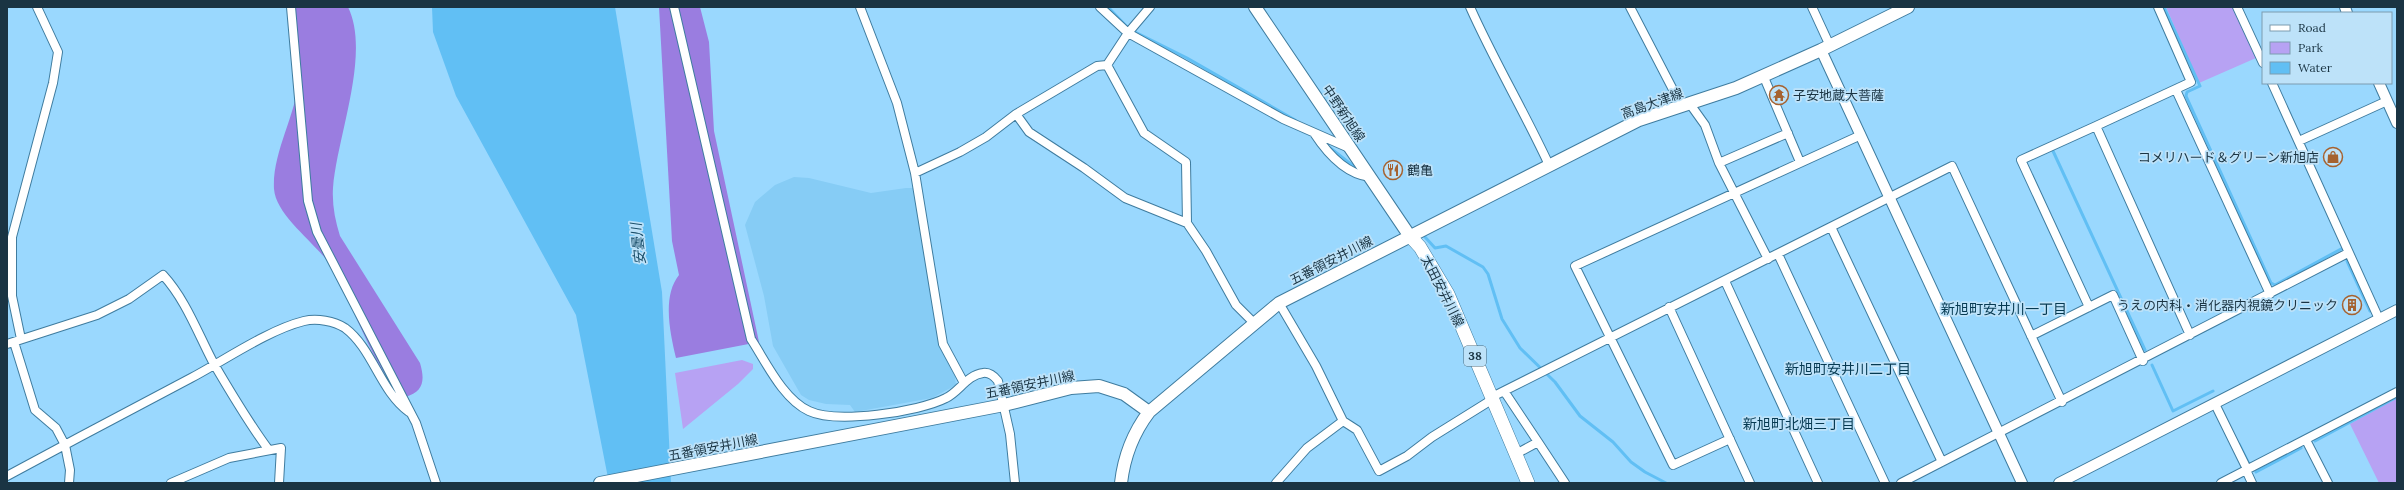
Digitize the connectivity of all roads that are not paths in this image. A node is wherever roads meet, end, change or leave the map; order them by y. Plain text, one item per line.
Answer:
1 (37, 7) edge
2 (291, 7) edge
3 (674, 7) edge
4 (860, 7) edge
5 (1100, 7) edge
6 (1150, 7) edge
7 (1255, 7) edge
8 (1470, 7) edge
9 (1630, 7) edge
10 (1812, 7) edge
11 (1908, 7) edge
12 (2158, 7) edge
13 (2238, 7) edge
14 (1128, 32) junction
15 (1826, 48) junction
16 (2262, 61) edge
17 (1107, 65) junction
18 (1763, 75) junction
19 (2272, 84) edge
20 (2379, 84) edge
21 (2176, 90) junction
22 (2387, 101) junction
23 (1686, 105) junction
24 (1016, 114) junction
25 (2397, 123) edge
26 (2096, 126) junction
27 (1314, 133) junction
28 (1788, 133) junction
29 (1861, 135) junction
30 (2299, 141) junction
31 (1351, 148) junction
32 (1800, 162) junction
33 (1719, 163) junction
34 (1549, 164) junction
35 (916, 173) junction
36 (1370, 177) junction
37 (1734, 193) junction
38 (1890, 198) junction
39 (1187, 223) junction
40 (1831, 227) junction
41 (1409, 235) junction
42 (2348, 253) junction
43 (1778, 254) junction
44 (1768, 259) junction
45 (1725, 281) junction
46 (2270, 294) junction
47 (1279, 303) junction
48 (2089, 307) junction
49 (1669, 308) junction
50 (2397, 310) edge
51 (2379, 319) junction
52 (1253, 322) junction
53 (2031, 336) junction
54 (2190, 336) junction
55 (1610, 337) junction
56 (14, 342) edge
57 (2143, 360) junction
58 (214, 364) junction
59 (964, 383) junction
60 (1504, 391) junction
61 (2397, 392) edge
62 (1493, 398) junction
63 (2062, 402) junction
64 (2215, 404) junction
65 (1004, 405) junction
66 (1149, 412) junction
67 (412, 414) junction
68 (1343, 421) junction
69 (1999, 434) junction
70 (1730, 439) junction
71 (2306, 440) junction
72 (1538, 442) junction
73 (65, 445) junction
74 (268, 449) junction
75 (1516, 454) junction
76 (1942, 462) junction
77 (2246, 470) junction
78 (7, 476) edge
79 (69, 483) edge
80 (171, 483) edge
81 (279, 483) edge
82 (436, 483) edge
83 (600, 483) edge
84 (1015, 483) edge
85 (1121, 483) edge
86 (1276, 483) edge
87 (1528, 483) edge
88 (1565, 483) edge
89 (1750, 483) edge
90 (1818, 483) edge
91 (1885, 483) edge
92 (1901, 483) edge
93 (2022, 483) edge
94 (2059, 483) edge
95 (2221, 483) edge
96 (2252, 483) edge
97 (2328, 483) edge

1 - 56 street
2 - 67 street
3 - 59 street
4 - 35 street
5 - 14 street
6 - 14 street
7 - 31 main road, 中野新旭線
8 - 34 street
9 - 23 street
10 - 15 street
11 - 15 main road, 高島大津線
12 - 21 street
13 - 16 street
14 - 17 street
14 - 27 street
15 - 18 main road, 高島大津線
15 - 29 street
17 - 24 street
17 - 39 street
18 - 23 main road, 高島大津線
18 - 28 street
19 - 30 street
20 - 22 street
21 - 26 street
21 - 46 street
22 - 25 street
22 - 30 street
23 - 33 street
23 - 34 main road, 高島大津線
24 - 35 street
24 - 39 street
26 - 48 street
26 - 54 street
27 - 31 street
27 - 36 street
28 - 32 street
28 - 33 street
29 - 32 street
29 - 38 street
30 - 42 street
31 - 36 main road, 中野新旭線
32 - 37 street
33 - 37 street
34 - 41 main road, 高島大津線
35 - 59 street
36 - 41 main road, 中野新旭線
37 - 44 street
37 - 55 street
38 - 40 street
38 - 53 street
38 - 69 street
39 - 52 street
40 - 43 street
40 - 76 street
41 - 47 main road, 五番領安井川線
41 - 62 main road, 太田安井川線 / 38
42 - 46 street
42 - 51 street
43 - 44 street
43 - 91 street
44 - 45 street
45 - 49 street
45 - 90 street
46 - 54 street
47 - 52 main road, 五番領安井川線
47 - 68 street
48 - 53 street
48 - 57 street
49 - 55 street
49 - 70 street
50 - 51 street
51 - 64 street
52 - 66 main road, 五番領安井川線
53 - 63 street
54 - 57 street
55 - 60 street
55 - 70 street
56 - 58 street
56 - 73 street
57 - 63 street
58 - 67 street
58 - 73 street
58 - 74 street
59 - 65 street
60 - 62 street
60 - 72 street
61 - 71 street
62 - 68 street
62 - 75 main road, 太田安井川線 / 38
63 - 69 street
64 - 77 street
64 - 94 street
65 - 66 main road, 五番領安井川線
65 - 83 main road, 五番領安井川線
65 - 84 street
66 - 85 main road
67 - 82 street
68 - 86 street
69 - 76 street
69 - 93 street
70 - 89 street
71 - 77 street
71 - 97 street
72 - 75 street
72 - 88 street
73 - 78 street
73 - 79 street
74 - 80 street
74 - 81 street
75 - 87 main road, 太田安井川線 / 38
76 - 92 street
77 - 95 street
77 - 96 street

